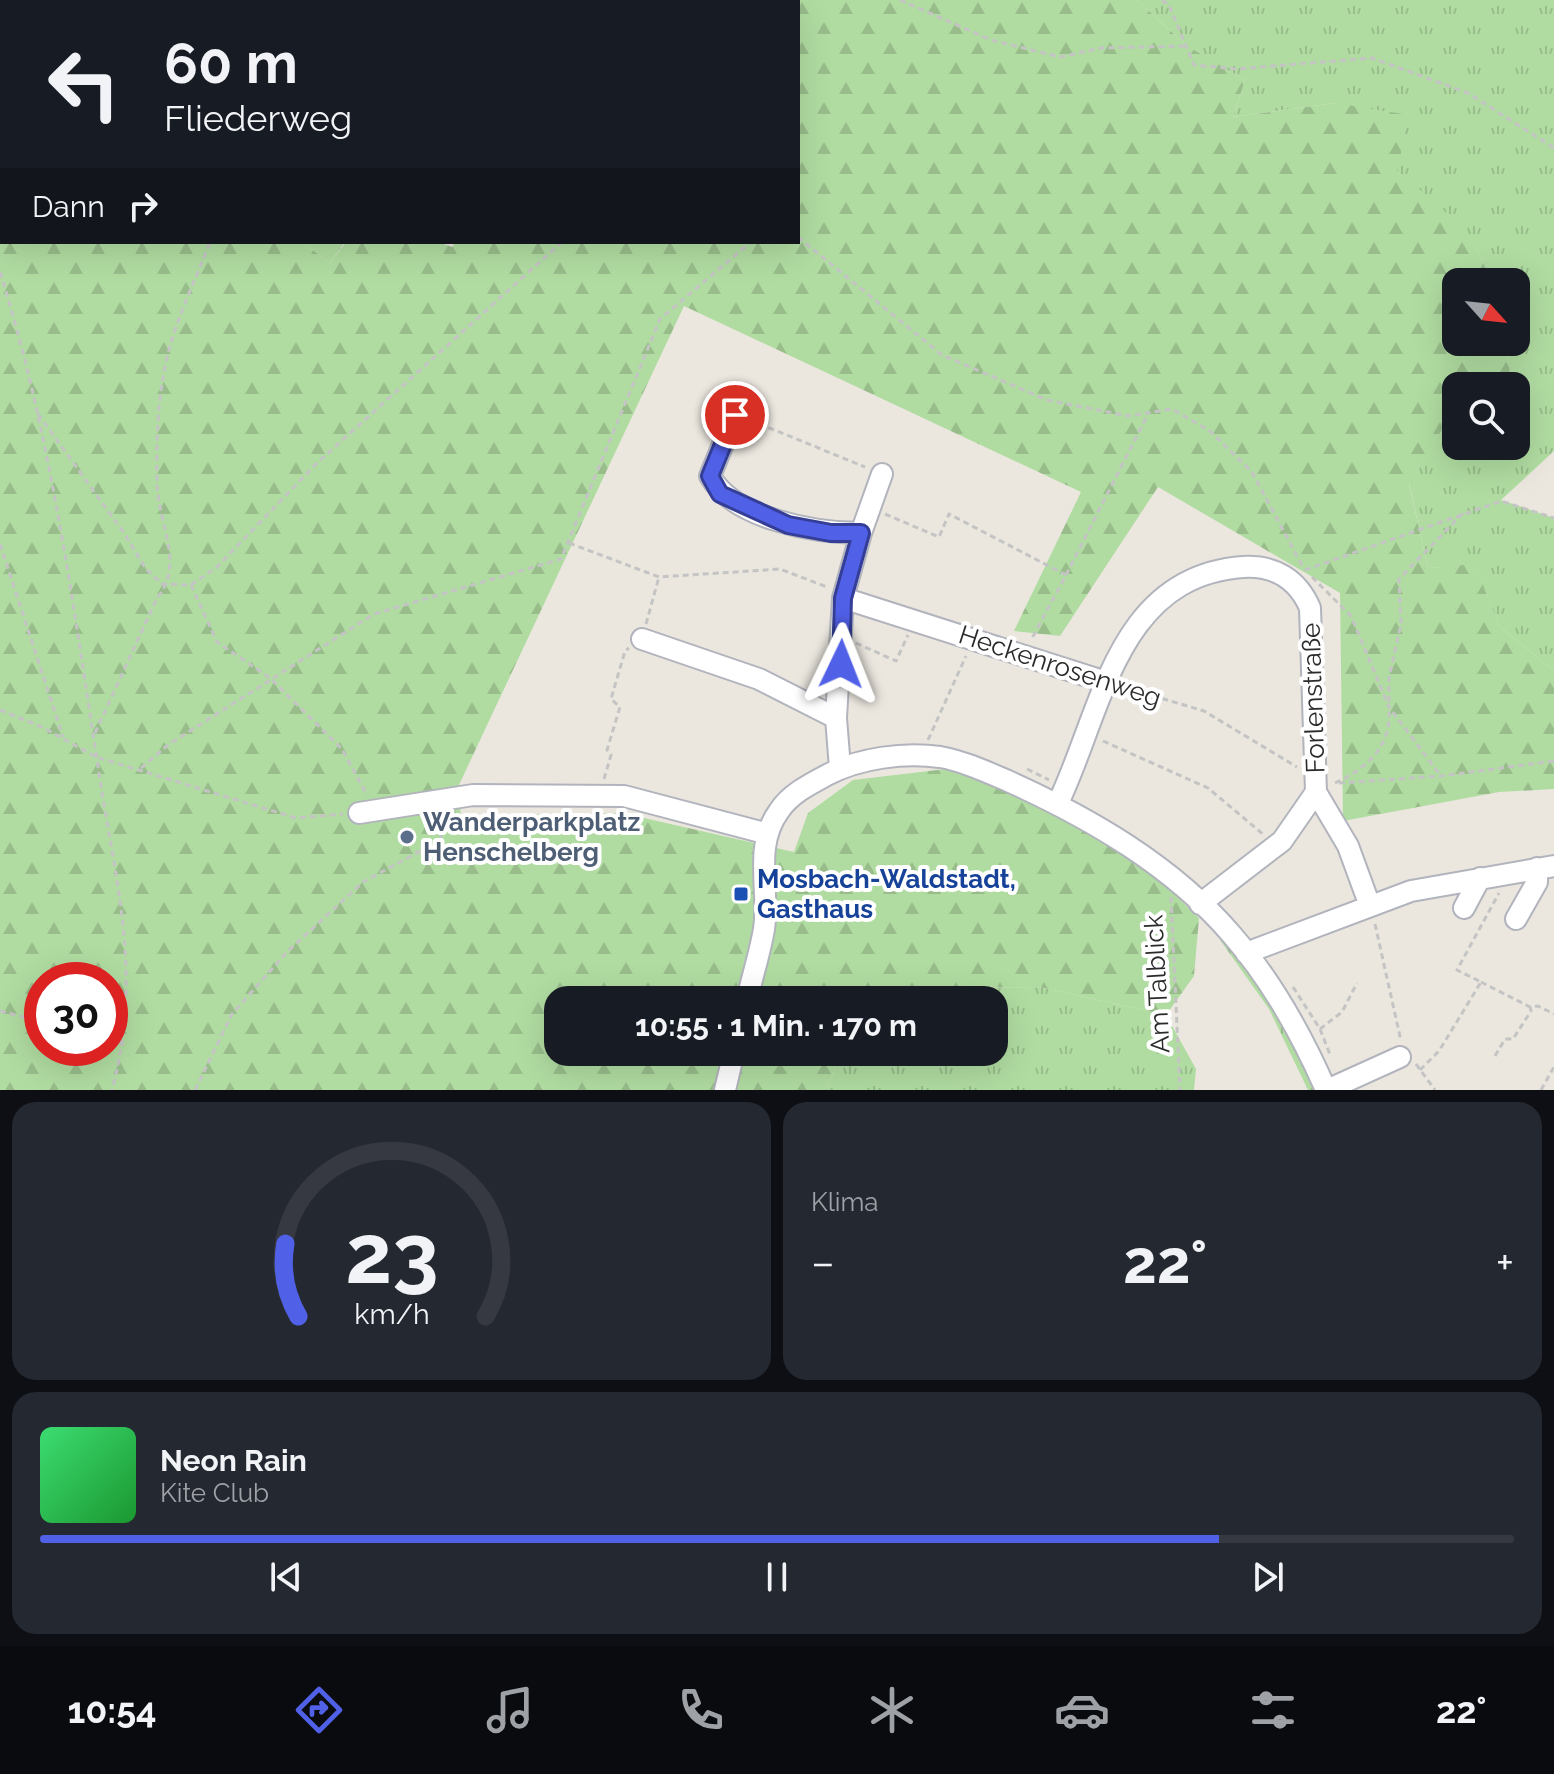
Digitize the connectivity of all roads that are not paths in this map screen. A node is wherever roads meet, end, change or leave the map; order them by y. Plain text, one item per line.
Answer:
1 (735, 415) road end
2 (882, 474) road end
3 (861, 533) junction
4 (843, 598) junction
5 (642, 639) road end
6 (1106, 682) junction
7 (836, 718) junction
8 (840, 768) junction
9 (1323, 786) junction
10 (1058, 803) junction
11 (367, 811) road end
12 (768, 834) junction
13 (1545, 867) edge
14 (1480, 878) junction
15 (1200, 904) junction
16 (1370, 906) junction
17 (1464, 908) dead end
18 (1516, 919) dead end
19 (1246, 953) junction
20 (750, 986) edge
21 (1405, 1054) road end
22 (731, 1066) edge
23 (725, 1090) edge
24 (1326, 1090) edge

1 - 3 street
2 - 3 street
3 - 4 street
4 - 6 street, Heckenrosenweg
4 - 7 street
5 - 7 street
6 - 9 street, Forlenstraße
6 - 10 street, Forlenstraße
7 - 8 street
8 - 10 street
8 - 12 street
9 - 15 street, Forlenstraße
9 - 16 street
10 - 15 street
11 - 12 street
12 - 20 street
13 - 14 street
13 - 18 street
14 - 16 street
14 - 17 street
15 - 19 street
16 - 19 street
19 - 24 street
21 - 24 street
22 - 23 street

